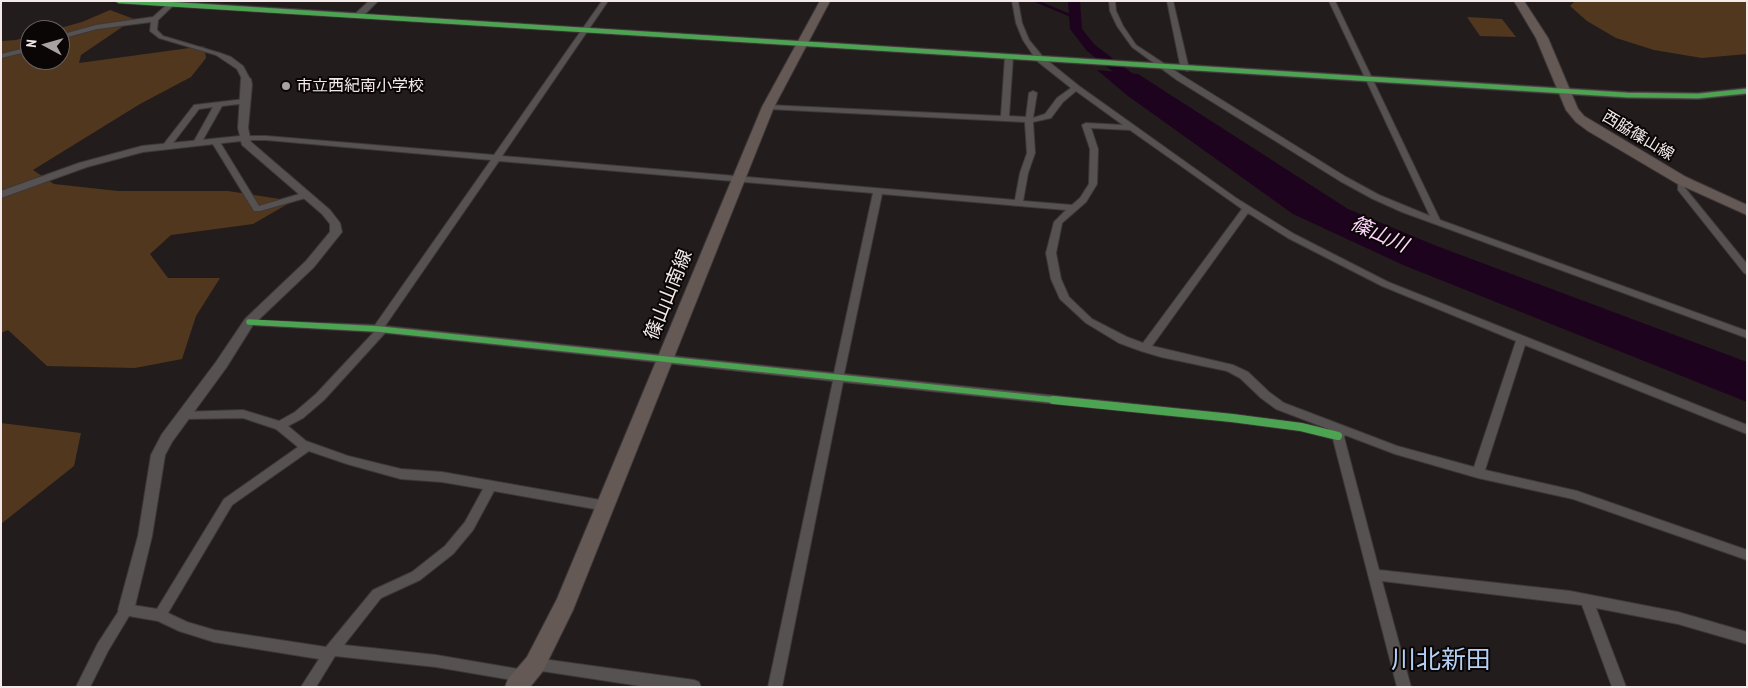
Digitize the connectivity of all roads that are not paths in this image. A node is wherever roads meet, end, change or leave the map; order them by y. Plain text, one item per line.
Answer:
1 (119, 1) edge
2 (374, 1) edge
3 (605, 1) edge
4 (825, 1) edge
5 (1015, 1) edge
6 (1112, 1) edge
7 (1170, 1) edge
8 (1332, 1) edge
9 (1519, 1) edge
10 (173, 3) edge
11 (359, 15) junction
12 (155, 19) junction
13 (584, 30) junction
14 (70, 34) edge
15 (802, 43) junction
16 (20, 51) edge
17 (1, 56) edge
18 (1009, 57) junction
19 (1043, 60) junction
20 (1163, 67) junction
21 (1185, 69) junction
22 (246, 79) joint
23 (1367, 79) junction
24 (1076, 88) junction
25 (1564, 90) junction
26 (1747, 91) edge
27 (1033, 93) dead end
28 (246, 101) junction
29 (219, 104) junction
30 (768, 107) junction
31 (1004, 119) junction
32 (1029, 120) junction
33 (1133, 128) junction
34 (244, 138) junction
35 (216, 141) junction
36 (197, 143) junction
37 (167, 145) junction
38 (496, 158) junction
39 (738, 178) junction
40 (1681, 180) junction
41 (878, 191) junction
42 (1, 195) edge
43 (306, 196) junction
44 (1019, 202) junction
45 (1074, 208) junction
46 (1246, 209) junction
47 (1747, 211) edge
48 (1436, 220) junction
49 (1747, 271) edge
50 (249, 322) junction
51 (380, 330) junction
52 (1747, 335) edge
53 (1522, 339) junction
54 (1145, 348) junction
55 (665, 359) junction
56 (839, 377) junction
57 (184, 415) junction
58 (280, 426) junction
59 (1747, 430) edge
60 (1340, 433) junction
61 (306, 446) junction
62 (1478, 473) junction
63 (491, 486) junction
64 (606, 506) junction
65 (1747, 555) edge
66 (1376, 575) junction
67 (1587, 601) junction
68 (126, 610) junction
69 (160, 615) junction
70 (1747, 638) edge
71 (331, 652) junction
72 (525, 676) edge
73 (83, 687) edge
74 (308, 687) edge
75 (694, 687) edge
76 (775, 687) edge
77 (1404, 687) edge
78 (1619, 687) edge

1 - 10 street
2 - 11 street
3 - 13 street
4 - 15 main road, 篠山山南線
5 - 19 street
6 - 20 street
7 - 21 street
8 - 23 street
9 - 25 main road, 西脇篠山線
10 - 11 street
10 - 12 street
11 - 13 street
12 - 14 street
12 - 22 street
13 - 15 street
13 - 38 street
15 - 18 street
15 - 30 main road, 篠山山南線
16 - 17 street
18 - 19 street
18 - 31 street
19 - 20 street
19 - 24 street
20 - 21 street
20 - 48 street
21 - 23 street
22 - 28 street
23 - 25 street
23 - 48 street
24 - 32 street
24 - 33 street
25 - 26 street
25 - 40 main road, 西脇篠山線
27 - 32 street
28 - 29 street
28 - 34 street
29 - 36 street
29 - 37 street
30 - 31 street
30 - 39 main road, 篠山山南線
31 - 32 street
32 - 44 street
33 - 45 street
33 - 46 street
34 - 35 street
34 - 38 street
34 - 43 street
35 - 36 street
35 - 43 street
36 - 37 street
37 - 42 street
38 - 39 street
38 - 51 street
39 - 41 street
39 - 55 main road, 篠山山南線
40 - 47 main road, 西脇篠山線
40 - 49 street
41 - 44 street
41 - 56 street
43 - 50 street
44 - 45 street
45 - 54 street
46 - 53 street
46 - 54 street
48 - 52 street
50 - 51 street
50 - 57 street
51 - 55 street
51 - 58 street
53 - 59 street
53 - 62 street
54 - 60 street
55 - 56 street
55 - 64 main road, 篠山山南線
56 - 60 street
56 - 76 street
57 - 58 street
57 - 68 street
58 - 61 street
60 - 62 street
60 - 66 street
61 - 63 street
61 - 69 street
62 - 65 street
63 - 64 street
63 - 71 street
64 - 72 main road, 篠山山南線
66 - 67 street
66 - 77 street
67 - 70 street
67 - 78 street
68 - 69 street
68 - 73 street
69 - 71 street
71 - 72 street
71 - 74 street
72 - 75 street

